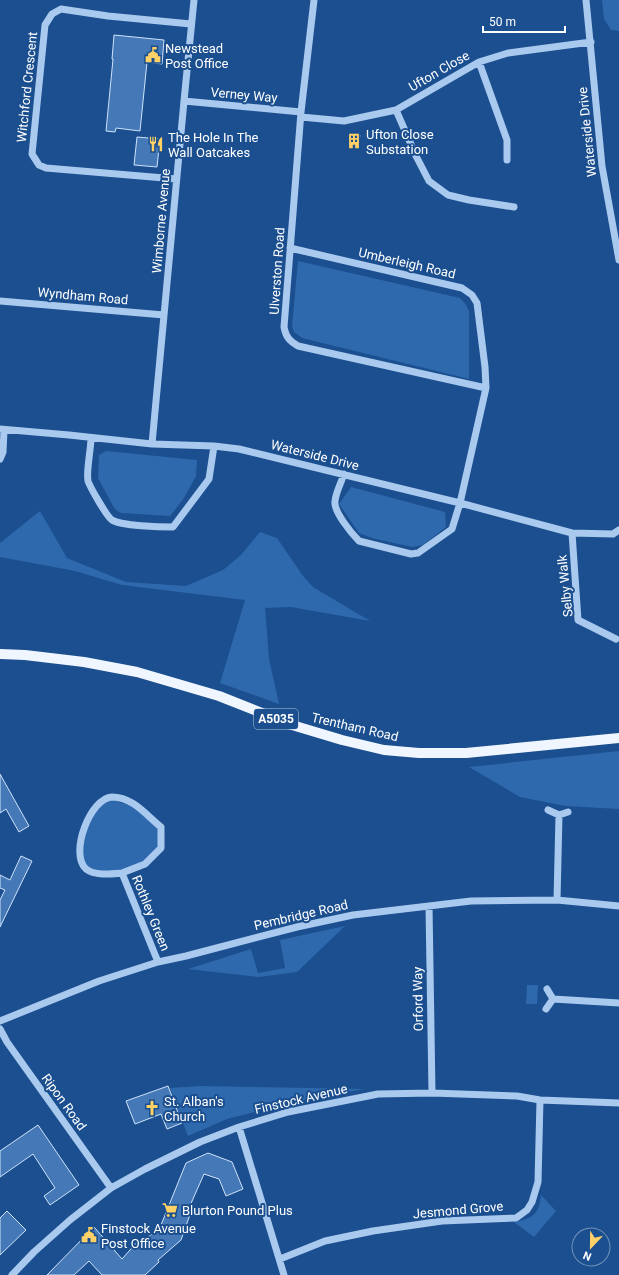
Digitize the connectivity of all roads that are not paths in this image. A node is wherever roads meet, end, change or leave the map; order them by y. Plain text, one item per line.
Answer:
1 (194, 0) edge
2 (314, 0) edge
3 (586, 0) edge
4 (191, 24) junction
5 (591, 42) junction
6 (479, 62) junction
7 (184, 101) junction
8 (396, 110) junction
9 (301, 114) junction
10 (507, 160) dead end
11 (176, 179) junction
12 (514, 207) dead end
13 (290, 248) junction
14 (619, 260) edge
15 (0, 301) edge
16 (164, 315) junction
17 (486, 388) junction
18 (2, 430) edge
19 (91, 438) junction
20 (152, 444) junction
21 (214, 446) junction
22 (0, 459) edge
23 (344, 474) junction
24 (460, 503) junction
25 (619, 530) edge
26 (572, 533) junction
27 (616, 639) dead end
28 (0, 654) edge
29 (619, 738) edge
30 (548, 810) dead end
31 (568, 812) dead end
32 (559, 815) junction
33 (122, 873) junction
34 (557, 900) junction
35 (429, 906) junction
36 (619, 906) edge
37 (158, 962) junction
38 (547, 989) dead end
39 (553, 1000) junction
40 (619, 1003) edge
41 (546, 1009) dead end
42 (0, 1021) edge
43 (0, 1029) edge
44 (432, 1093) junction
45 (540, 1100) junction
46 (619, 1103) edge
47 (239, 1127) junction
48 (111, 1188) junction
49 (280, 1259) junction
50 (12, 1275) edge
51 (284, 1275) edge

1 - 4 street, Wimborne Avenue
2 - 9 street, Ulverston Road
3 - 5 street, Waterside Drive
4 - 7 street, Wimborne Avenue
4 - 11 street, Witchford Crescent
5 - 6 street, Ufton Close
5 - 14 street, Waterside Drive
6 - 8 street, Ufton Close
6 - 10 street
7 - 9 street, Verney Way
7 - 11 street, Wimborne Avenue
8 - 9 street, Ufton Close
8 - 12 street
9 - 13 street, Ulverston Road
11 - 16 street, Wimborne Avenue
13 - 17 street, Umberleigh Road
13 - 17 street, Ulverston Road
15 - 16 street, Wyndham Road
16 - 20 street, Wimborne Avenue
17 - 24 street, Umberleigh Road
18 - 19 street, Waterside Drive
18 - 22 street
19 - 20 street, Waterside Drive
19 - 21 street
20 - 21 street, Waterside Drive
21 - 23 street, Waterside Drive
23 - 24 street, Waterside Drive
23 - 24 street, Umberleigh Road
24 - 26 street, Waterside Drive
25 - 26 street, Waterside Drive
26 - 27 street, Selby Walk
28 - 29 main road, Trentham Road / A5035
30 - 32 street
31 - 32 street
32 - 34 street
33 - 33 street, Rothley Green
33 - 37 street, Rothley Green
34 - 35 street, Pembridge Road
34 - 36 street, Pembridge Road
35 - 37 street, Pembridge Road
35 - 44 street, Orford Way
37 - 42 street, Pembridge Road
38 - 39 street
39 - 40 street
39 - 41 street
43 - 48 street, Ripon Road
44 - 45 street, Finstock Avenue
44 - 47 street, Finstock Avenue
45 - 46 street, Finstock Avenue
45 - 49 street, Jesmond Grove
47 - 48 street, Finstock Avenue
47 - 49 street
48 - 50 street, Finstock Avenue
49 - 51 street

